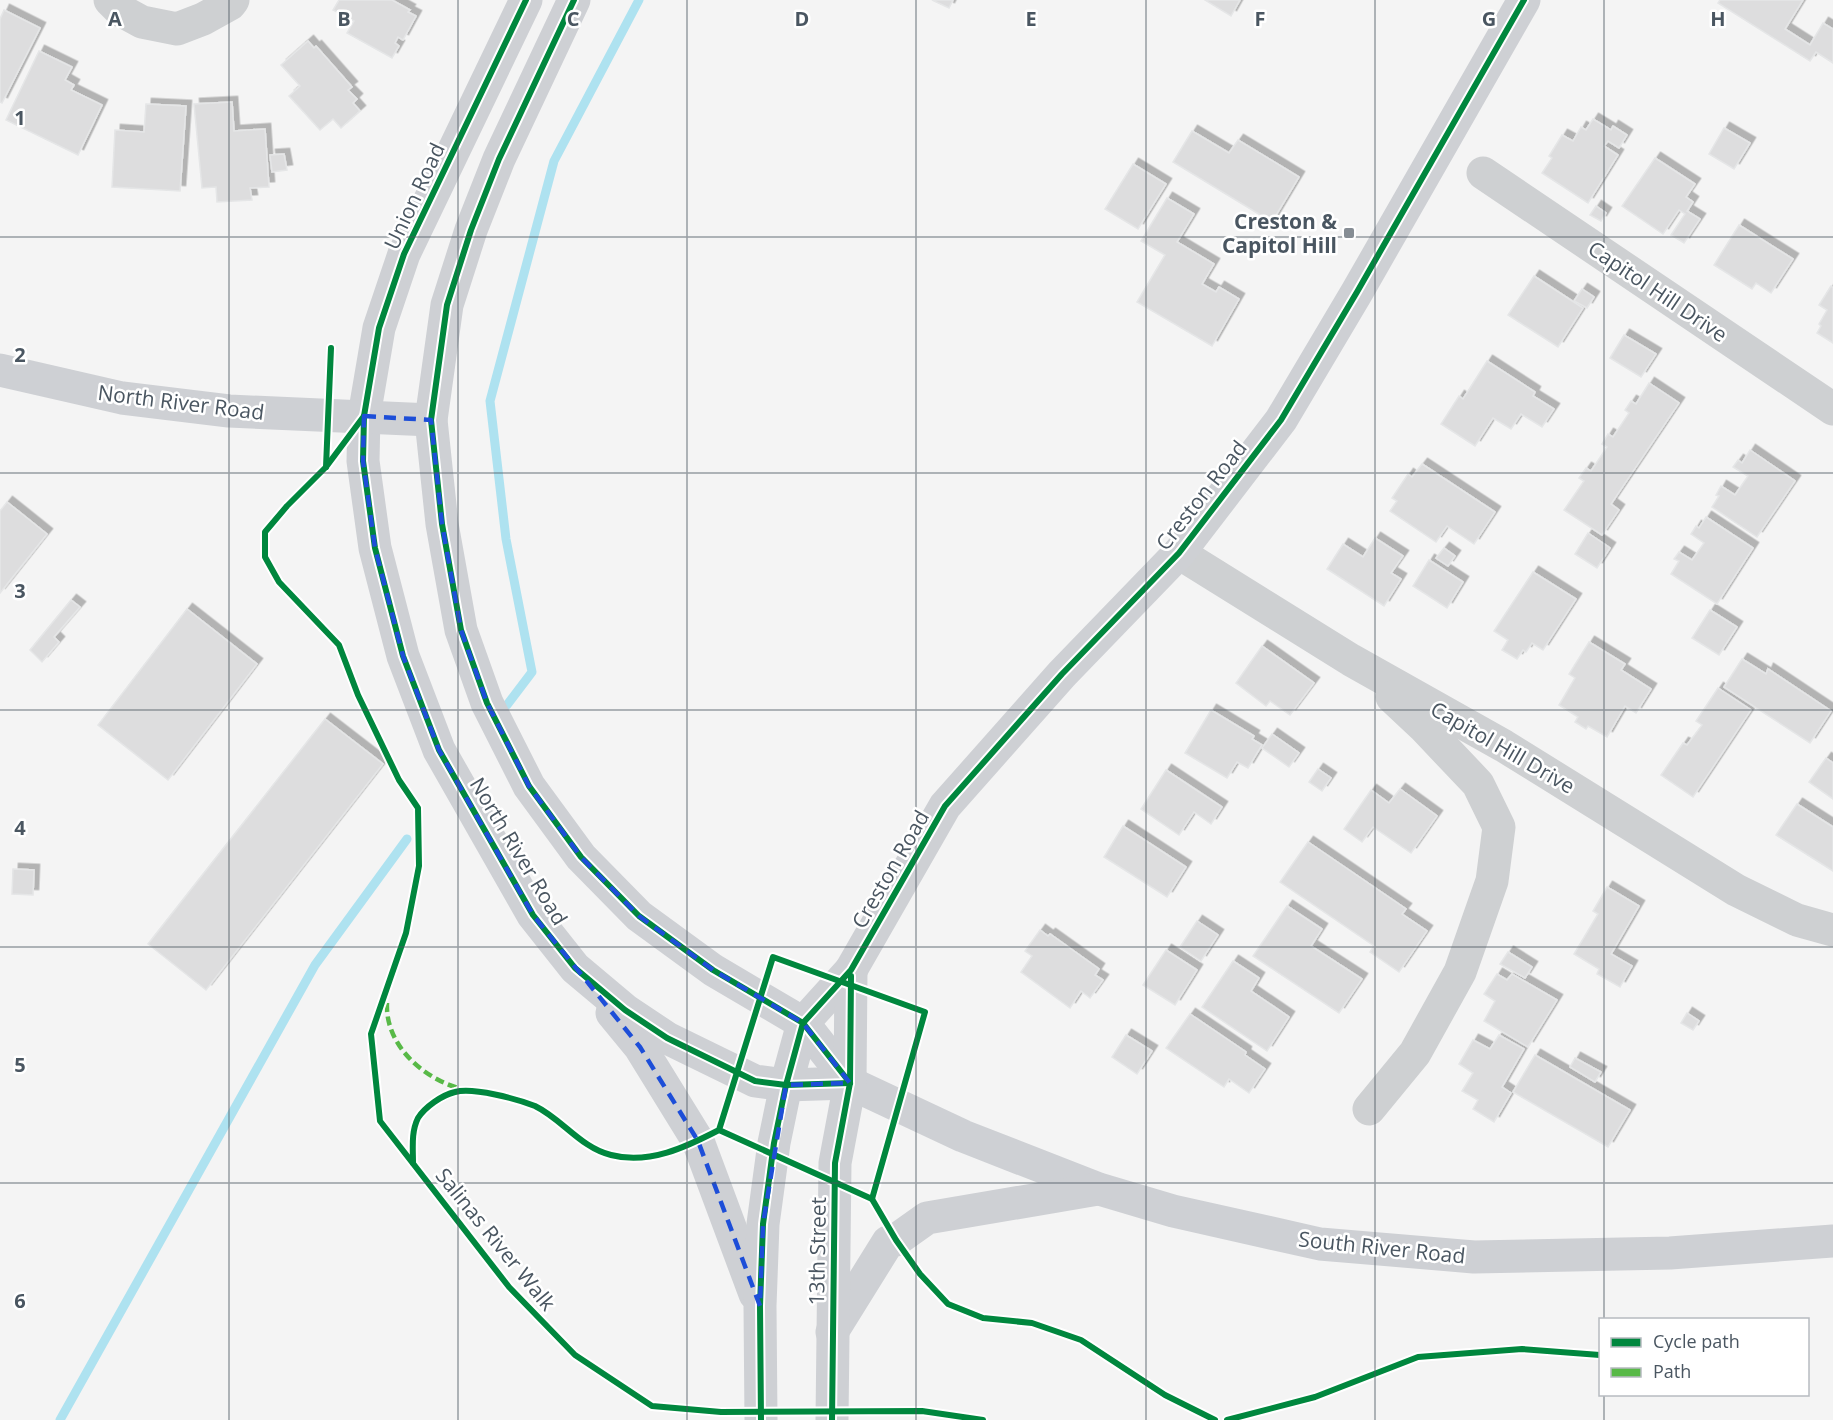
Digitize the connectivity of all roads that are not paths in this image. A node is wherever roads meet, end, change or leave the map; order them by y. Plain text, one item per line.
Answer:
1 (110, 0) edge
2 (233, 0) edge
3 (526, 0) edge
4 (574, 0) edge
5 (1524, 0) edge
6 (1484, 173) dead end
7 (0, 370) edge
8 (1833, 409) edge
9 (364, 416) junction
10 (431, 420) junction
11 (1179, 553) junction
12 (1351, 660) junction
13 (1833, 930) edge
14 (575, 968) junction
15 (851, 970) junction
16 (803, 1023) junction
17 (850, 1083) junction
18 (786, 1085) junction
19 (1369, 1109) dead end
20 (1099, 1189) junction
21 (1833, 1241) edge
22 (760, 1306) junction
23 (832, 1335) junction
24 (761, 1420) edge
25 (832, 1420) edge

1 - 2 street
3 - 9 main road, Union Road
4 - 10 main road
5 - 11 main road, Creston Road
6 - 8 street, Capitol Hill Drive
7 - 9 main road, North River Road
9 - 10 main road, North River Road
9 - 14 main road, North River Road
10 - 16 main road, North River Road
11 - 12 street, Capitol Hill Drive
11 - 15 main road, Creston Road
12 - 13 street, Capitol Hill Drive
12 - 19 street
14 - 18 main road, North River Road
14 - 22 main road
15 - 16 main road, Creston Road
15 - 17 main road, Creston Road
16 - 17 main road, North River Road
16 - 18 main road, Creston Road
17 - 18 main road, North River Road
17 - 20 main road, South River Road
17 - 23 main road, 13th Street
18 - 22 main road, Creston Road
20 - 21 main road, South River Road
20 - 23 main road
22 - 24 main road, Creston Road
23 - 25 main road, 13th Street

